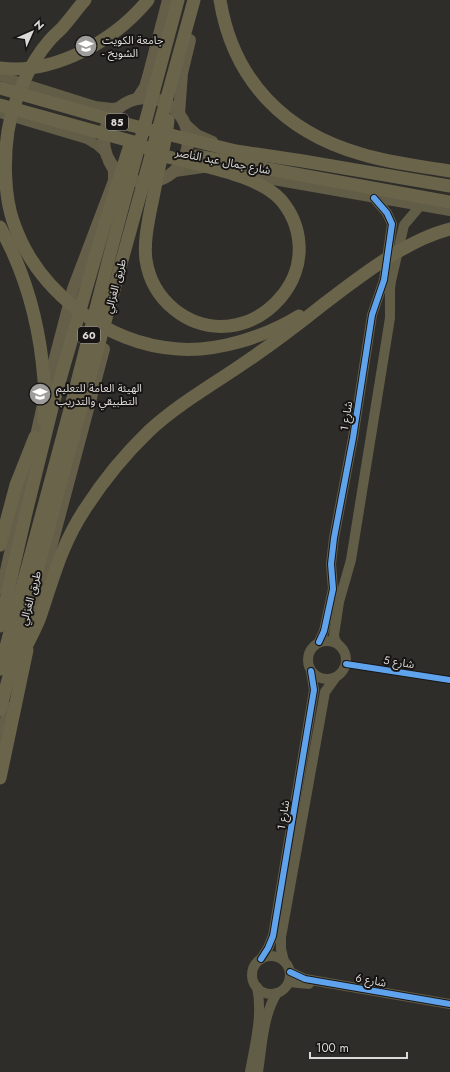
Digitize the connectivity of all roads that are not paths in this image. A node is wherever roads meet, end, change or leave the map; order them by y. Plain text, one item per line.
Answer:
1 (85, 0) edge
2 (148, 0) edge
3 (168, 0) edge
4 (178, 0) edge
5 (194, 0) edge
6 (200, 0) edge
7 (220, 0) edge
8 (0, 68) edge
9 (0, 76) edge
10 (0, 88) edge
11 (137, 99) junction
12 (151, 102) junction
13 (0, 105) edge
14 (120, 107) junction
15 (164, 109) junction
16 (0, 113) edge
17 (182, 119) junction
18 (142, 144) junction
19 (107, 156) junction
20 (450, 171) edge
21 (175, 172) junction
22 (163, 180) junction
23 (450, 187) edge
24 (374, 198) junction
25 (450, 202) edge
26 (420, 206) junction
27 (450, 211) edge
28 (392, 224) junction
29 (404, 225) junction
30 (0, 227) edge
31 (450, 229) edge
32 (350, 284) junction
33 (372, 316) junction
34 (390, 318) junction
35 (35, 437) junction
36 (44, 508) junction
37 (0, 545) edge
38 (331, 556) junction
39 (351, 560) junction
40 (40, 589) junction
41 (0, 598) edge
42 (0, 626) edge
43 (319, 642) junction
44 (337, 643) junction
45 (346, 664) junction
46 (0, 669) edge
47 (311, 671) junction
48 (335, 678) junction
49 (450, 680) edge
50 (5, 690) junction
51 (0, 710) edge
52 (0, 742) edge
53 (1, 774) edge
54 (261, 959) junction
55 (284, 961) junction
56 (290, 972) junction
57 (289, 982) junction
58 (257, 987) junction
59 (277, 993) junction
60 (450, 1004) edge
61 (450, 1009) edge
62 (250, 1072) edge
63 (258, 1072) edge

1 - 32 highway
2 - 8 highway
3 - 11 main road
4 - 12 highway, طريق الغزالي / 60
5 - 15 highway, طريق الغزالي / 60
6 - 17 main road
7 - 20 highway
9 - 14 street
10 - 23 highway, شارع جمال عبد الناصر / 85
11 - 14 main road
11 - 17 main road
12 - 36 highway, طريق الغزالي / 60
12 - 42 highway
13 - 18 highway, شارع جمال عبد الناصر / 85
14 - 19 main road
15 - 18 highway
15 - 50 highway, طريق الغزالي / 60
16 - 19 street
17 - 21 main road
17 - 23 street, شارع جمال عبد الناصر
18 - 25 highway, شارع جمال عبد الناصر / 85
19 - 22 main road
19 - 35 main road
21 - 22 main road
21 - 24 street
22 - 40 main road, طريق الغزالي
24 - 26 street
24 - 28 street
26 - 27 street
26 - 29 street
28 - 29 street
28 - 33 street, شارع 1
29 - 34 street
30 - 36 highway
31 - 32 highway
32 - 50 highway
33 - 34 street
33 - 38 street, شارع 1
34 - 39 street
35 - 37 highway
35 - 41 main road
36 - 46 highway, طريق الغزالي / 60
38 - 39 street
38 - 43 street, شارع 1
39 - 44 street
40 - 52 main road, طريق الغزالي
40 - 53 highway
43 - 44 street
43 - 47 street
44 - 45 street
45 - 48 street
45 - 49 street, شارع 5
47 - 48 street
47 - 54 street, شارع 1
48 - 55 street, شارع 1
50 - 51 highway, طريق الغزالي / 60
54 - 55 street
54 - 58 street
55 - 56 street
56 - 57 street
56 - 60 street, شارع 6
57 - 59 street
57 - 61 street, شارع 6
58 - 59 street
58 - 62 street
59 - 63 street

